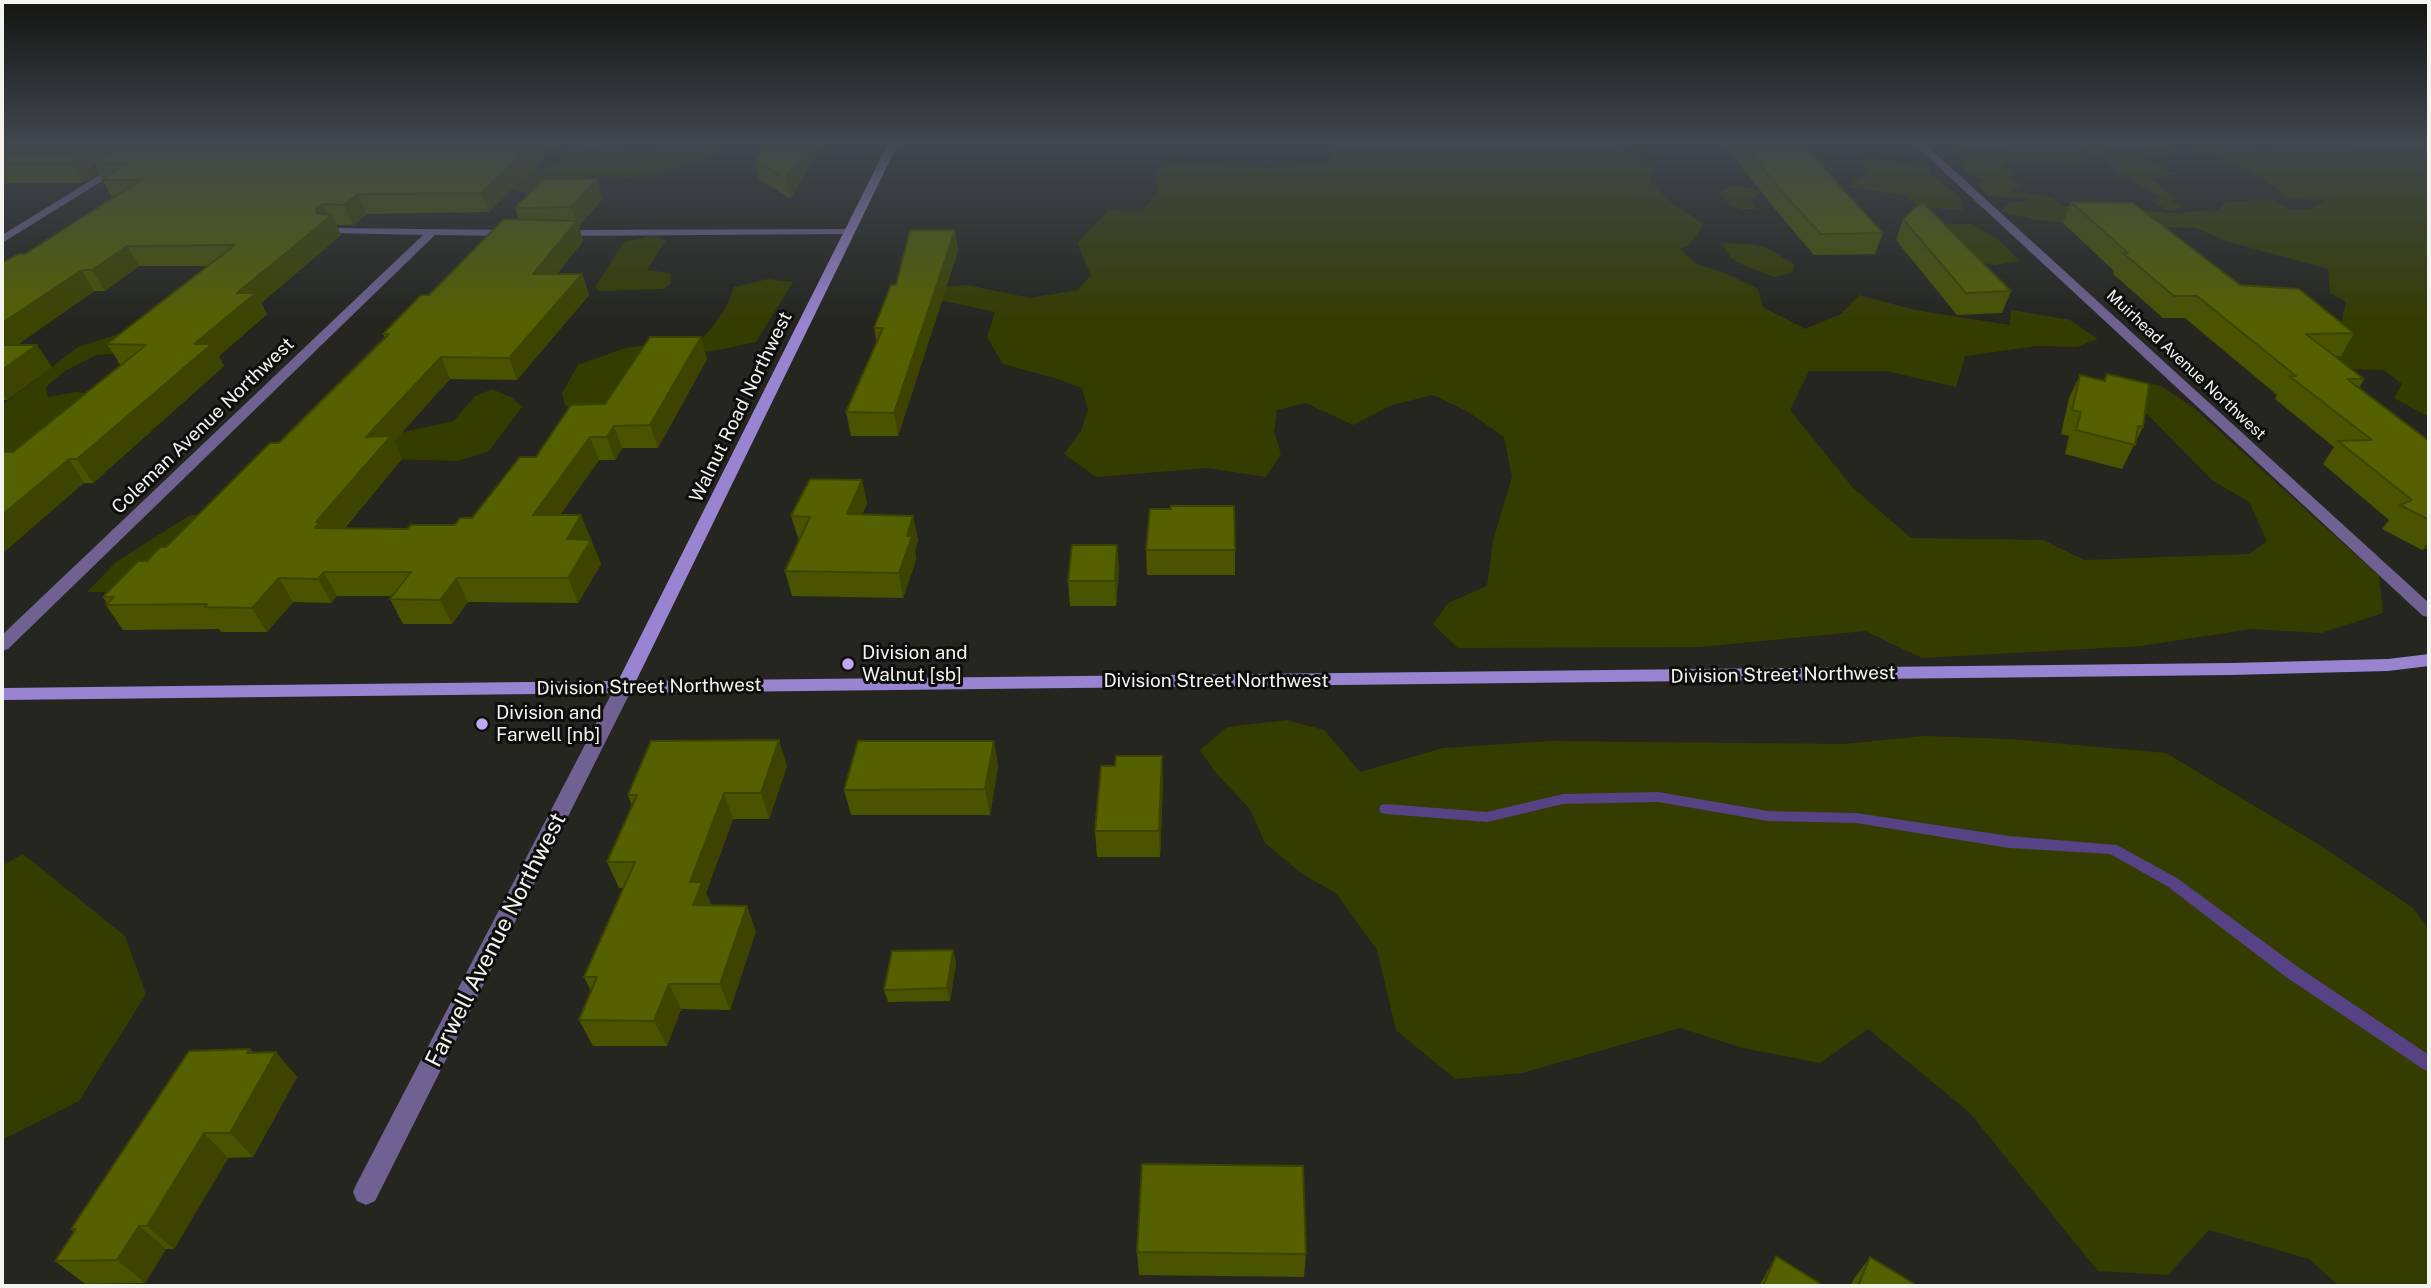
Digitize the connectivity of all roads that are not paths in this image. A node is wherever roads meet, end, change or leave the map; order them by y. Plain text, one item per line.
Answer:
1 (60, 204) edge
2 (862, 204) edge
3 (1985, 204) edge
4 (332, 230) dead end
5 (848, 232) junction
6 (528, 233) edge
7 (542, 233) edge
8 (430, 234) junction
9 (2, 240) edge
10 (2429, 612) edge
11 (2, 645) edge
12 (2429, 660) edge
13 (624, 687) junction
14 (2, 694) edge
15 (366, 1192) dead end

1 - 9 street
2 - 5 street, Walnut Road Northwest
3 - 10 street, Muirhead Avenue Northwest
4 - 8 street
5 - 7 street
5 - 13 street, Walnut Road Northwest
6 - 8 street
8 - 11 street, Coleman Avenue Northwest
12 - 13 street, Division Street Northwest
13 - 14 street, Division Street Northwest
13 - 15 street, Farwell Avenue Northwest

